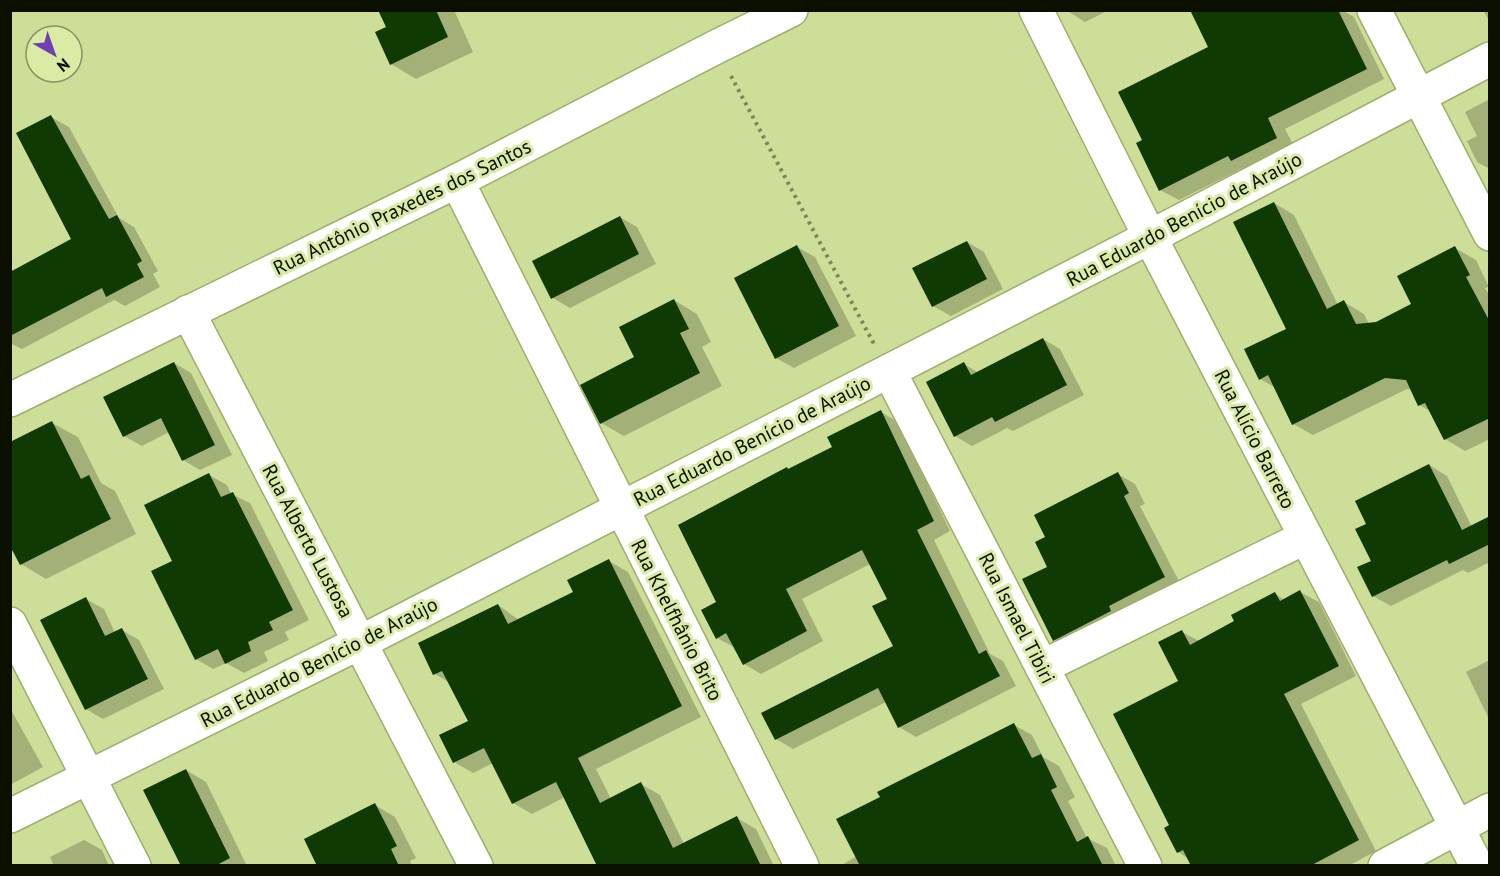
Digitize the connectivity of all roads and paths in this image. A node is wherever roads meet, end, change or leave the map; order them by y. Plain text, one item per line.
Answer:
1 (791, 10) edge
2 (1036, 10) edge
3 (1374, 10) edge
4 (716, 47) junction
5 (1490, 59) edge
6 (1418, 96) junction
7 (457, 181) junction
8 (1490, 234) edge
9 (1150, 237) junction
10 (188, 312) junction
11 (889, 371) junction
12 (10, 400) edge
13 (620, 507) junction
14 (1305, 537) junction
15 (10, 624) edge
16 (361, 642) junction
17 (1042, 667) junction
18 (88, 779) junction
19 (1490, 810) edge
20 (10, 816) edge
21 (1457, 828) junction
22 (134, 866) edge
23 (476, 866) edge
24 (802, 866) edge
25 (1145, 866) edge
26 (1385, 866) edge
27 (1477, 866) edge

1 - 4 street, Rua Antônio Praxedes dos Santos
2 - 9 street, Rua Alício Barreto
3 - 6 street
4 - 7 street, Rua Antônio Praxedes dos Santos
4 - 11 path
5 - 6 street, Rua Eduardo Benício de Araújo
6 - 8 street
6 - 9 street, Rua Eduardo Benício de Araújo
7 - 10 street, Rua Antônio Praxedes dos Santos
7 - 13 street, Rua Khelfhânio Brito
9 - 11 street, Rua Eduardo Benício de Araújo
9 - 14 street, Rua Alício Barreto
10 - 12 street, Rua Antônio Praxedes dos Santos
10 - 16 street, Rua Alberto Lustosa
11 - 13 street, Rua Eduardo Benício de Araújo
11 - 17 street, Rua Ismael Tibiri
13 - 16 street, Rua Eduardo Benício de Araújo
13 - 24 street, Rua Khelfhânio Brito
14 - 17 street
14 - 21 street, Rua Alício Barreto
15 - 18 street
16 - 18 street, Rua Eduardo Benício de Araújo
16 - 23 street, Rua Alberto Lustosa
17 - 25 street, Rua Ismael Tibiri
18 - 20 street, Rua Eduardo Benício de Araújo
18 - 22 street
19 - 21 street
21 - 26 street
21 - 27 street, Rua Alício Barreto

